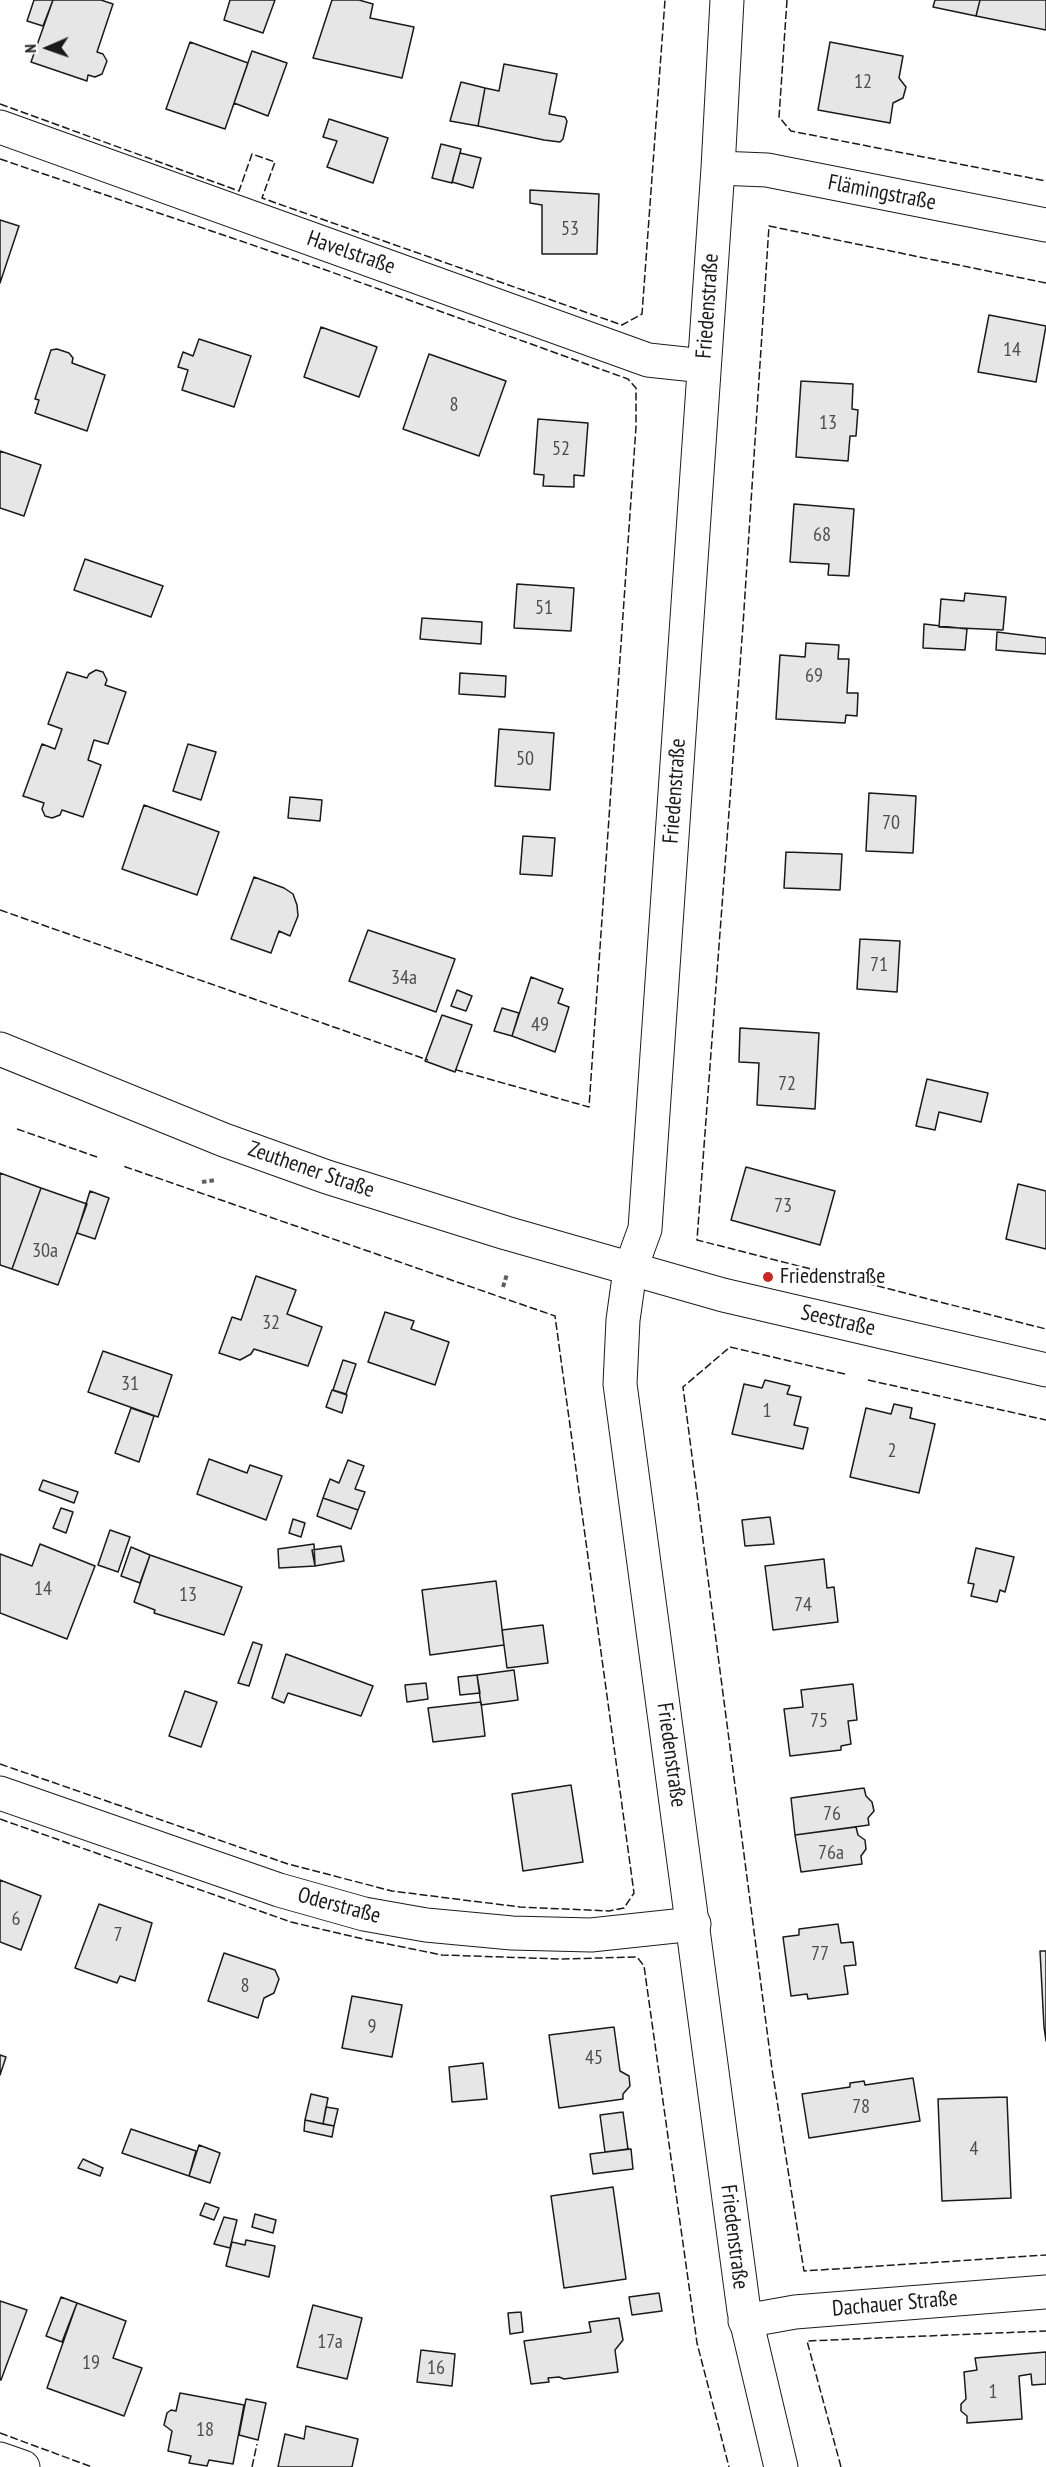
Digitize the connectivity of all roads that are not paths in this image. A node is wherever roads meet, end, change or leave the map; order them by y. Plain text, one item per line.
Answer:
1 (726, 0) edge
2 (0, 127) edge
3 (718, 168) junction
4 (1046, 225) edge
5 (704, 366) junction
6 (0, 1049) edge
7 (630, 1270) junction
8 (1046, 1370) edge
9 (0, 1794) edge
10 (694, 1924) junction
11 (1046, 2292) edge
12 (746, 2321) junction
13 (0, 2459) edge
14 (22, 2467) edge
15 (781, 2467) edge

1 - 3 street, Friedenstraße
2 - 5 street, Havelstraße
3 - 4 street, Flämingstraße
3 - 5 street, Friedenstraße
5 - 7 street, Friedenstraße
6 - 7 street, Zeuthener Straße
7 - 8 street, Seestraße
7 - 10 street, Friedenstraße
9 - 10 street, Oderstraße
10 - 12 street, Friedenstraße
11 - 12 street, Dachauer Straße
12 - 15 street, Friedenstraße
13 - 14 street

